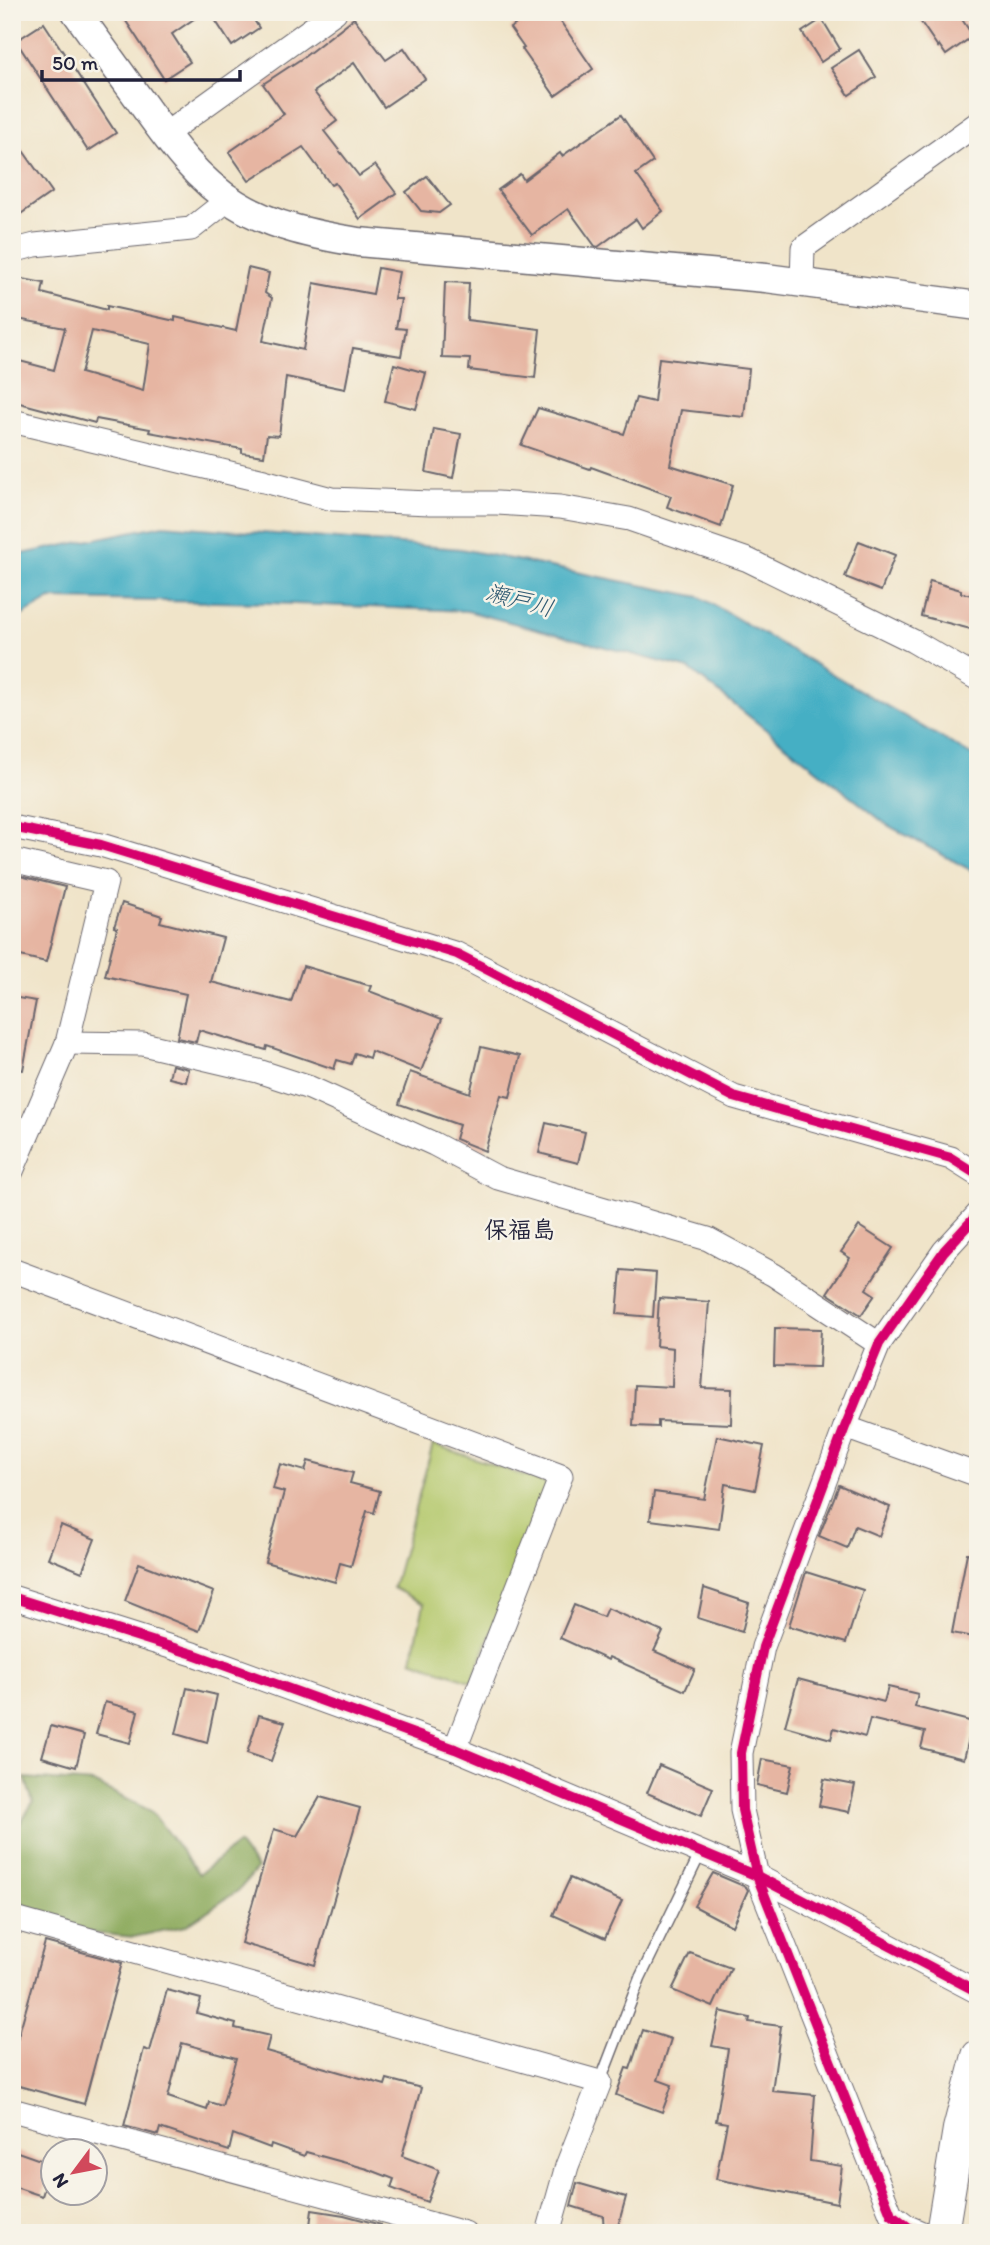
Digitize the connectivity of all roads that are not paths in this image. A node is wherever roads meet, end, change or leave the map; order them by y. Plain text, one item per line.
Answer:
1 (76, 12) edge
2 (335, 12) edge
3 (978, 123) edge
4 (164, 135) junction
5 (229, 199) junction
6 (12, 251) edge
7 (802, 283) junction
8 (978, 306) edge
9 (12, 421) edge
10 (978, 679) edge
11 (12, 827) edge
12 (12, 860) edge
13 (67, 1043) junction
14 (12, 1171) edge
15 (978, 1175) edge
16 (978, 1214) edge
17 (12, 1270) edge
18 (879, 1344) junction
19 (845, 1427) junction
20 (978, 1475) edge
21 (12, 1597) edge
22 (455, 1749) junction
23 (701, 1852) junction
24 (757, 1876) junction
25 (12, 1918) edge
26 (978, 1992) edge
27 (978, 2056) edge
28 (600, 2082) junction
29 (12, 2110) edge
30 (465, 2233) edge
31 (548, 2233) edge
32 (922, 2233) edge
33 (942, 2233) edge

1 - 4 street
2 - 4 street
3 - 7 street
4 - 5 street
5 - 6 street
5 - 7 street
7 - 8 street
9 - 10 street
11 - 15 street
12 - 13 street
13 - 14 street
13 - 18 street
16 - 18 street
17 - 22 street
18 - 19 street
19 - 20 street
19 - 24 street
21 - 22 street
22 - 23 street
23 - 24 street
23 - 28 lane
24 - 26 street
24 - 32 street
25 - 28 street
27 - 33 main road
28 - 31 street
29 - 30 street

